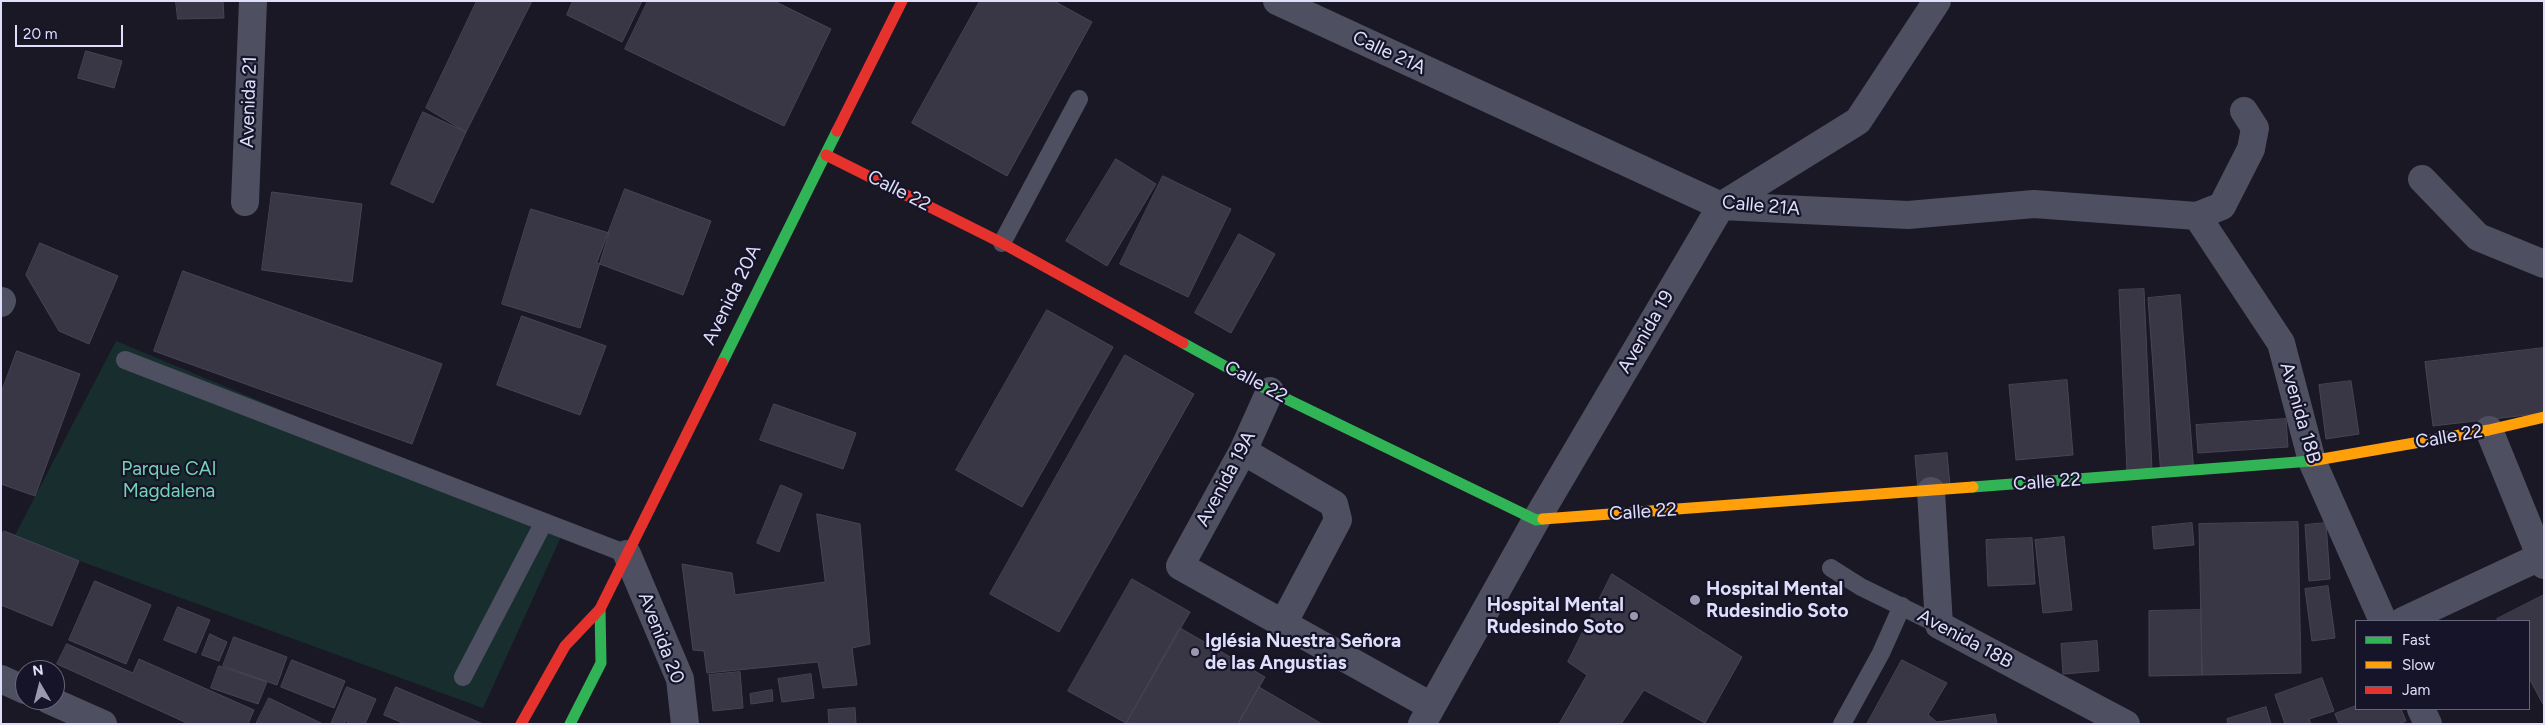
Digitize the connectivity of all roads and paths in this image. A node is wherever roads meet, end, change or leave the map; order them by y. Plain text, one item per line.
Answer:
1 (253, 1) edge
2 (902, 1) edge
3 (1277, 1) edge
4 (1937, 1) edge
5 (1080, 99) dead end
6 (2244, 112) dead end
7 (826, 155) junction
8 (2422, 179) dead end
9 (245, 202) dead end
10 (1721, 206) junction
11 (2197, 216) junction
12 (1002, 243) junction
13 (2544, 264) edge
14 (125, 360) dead end
15 (1270, 391) junction
16 (2544, 417) edge
17 (2489, 430) junction
18 (1243, 451) junction
19 (2312, 461) junction
20 (1931, 491) junction
21 (1536, 520) junction
22 (544, 522) junction
23 (627, 554) junction
24 (2543, 559) edge
25 (1831, 568) dead end
26 (1902, 606) junction
27 (600, 608) junction
28 (2383, 620) edge
29 (2405, 620) edge
30 (1284, 622) junction
31 (1940, 625) junction
32 (463, 677) dead end
33 (1, 679) edge
34 (15, 685) edge
35 (53, 710) edge
36 (2421, 710) edge
37 (1426, 715) edge
38 (103, 724) edge
39 (522, 724) edge
40 (570, 724) edge
41 (684, 724) edge
42 (1842, 724) edge
43 (2126, 724) edge
44 (2428, 724) edge

1 - 9 street, Avenida 21
2 - 7 street, Avenida 20A
3 - 10 street, Calle 21A
4 - 10 street, Avenida 19
5 - 12 lane
6 - 11 street
7 - 12 street, Calle 22
7 - 23 street, Avenida 20A
8 - 13 street
10 - 11 street, Calle 21A
10 - 21 street, Avenida 19
11 - 19 street, Avenida 18B
12 - 15 street, Calle 22
14 - 22 lane
15 - 18 street, Avenida 19A
15 - 21 street, Calle 22
16 - 17 street, Calle 22
17 - 19 street, Calle 22
17 - 24 street
18 - 30 street
18 - 30 street, Avenida 19A
19 - 20 street, Calle 22
19 - 28 street, Avenida 18B
20 - 21 street, Calle 22
20 - 31 street
21 - 37 street, Avenida 19
22 - 23 lane
22 - 32 lane
23 - 27 street, Avenida 20A
23 - 41 street, Avenida 20
24 - 29 street
25 - 26 lane, Avenida 18B
26 - 31 lane, Avenida 18B
26 - 42 lane
27 - 39 street, Avenida 20A
27 - 40 street, Avenida 20A
30 - 37 street
31 - 43 street, Avenida 18B
33 - 34 street
35 - 38 street
36 - 44 street

